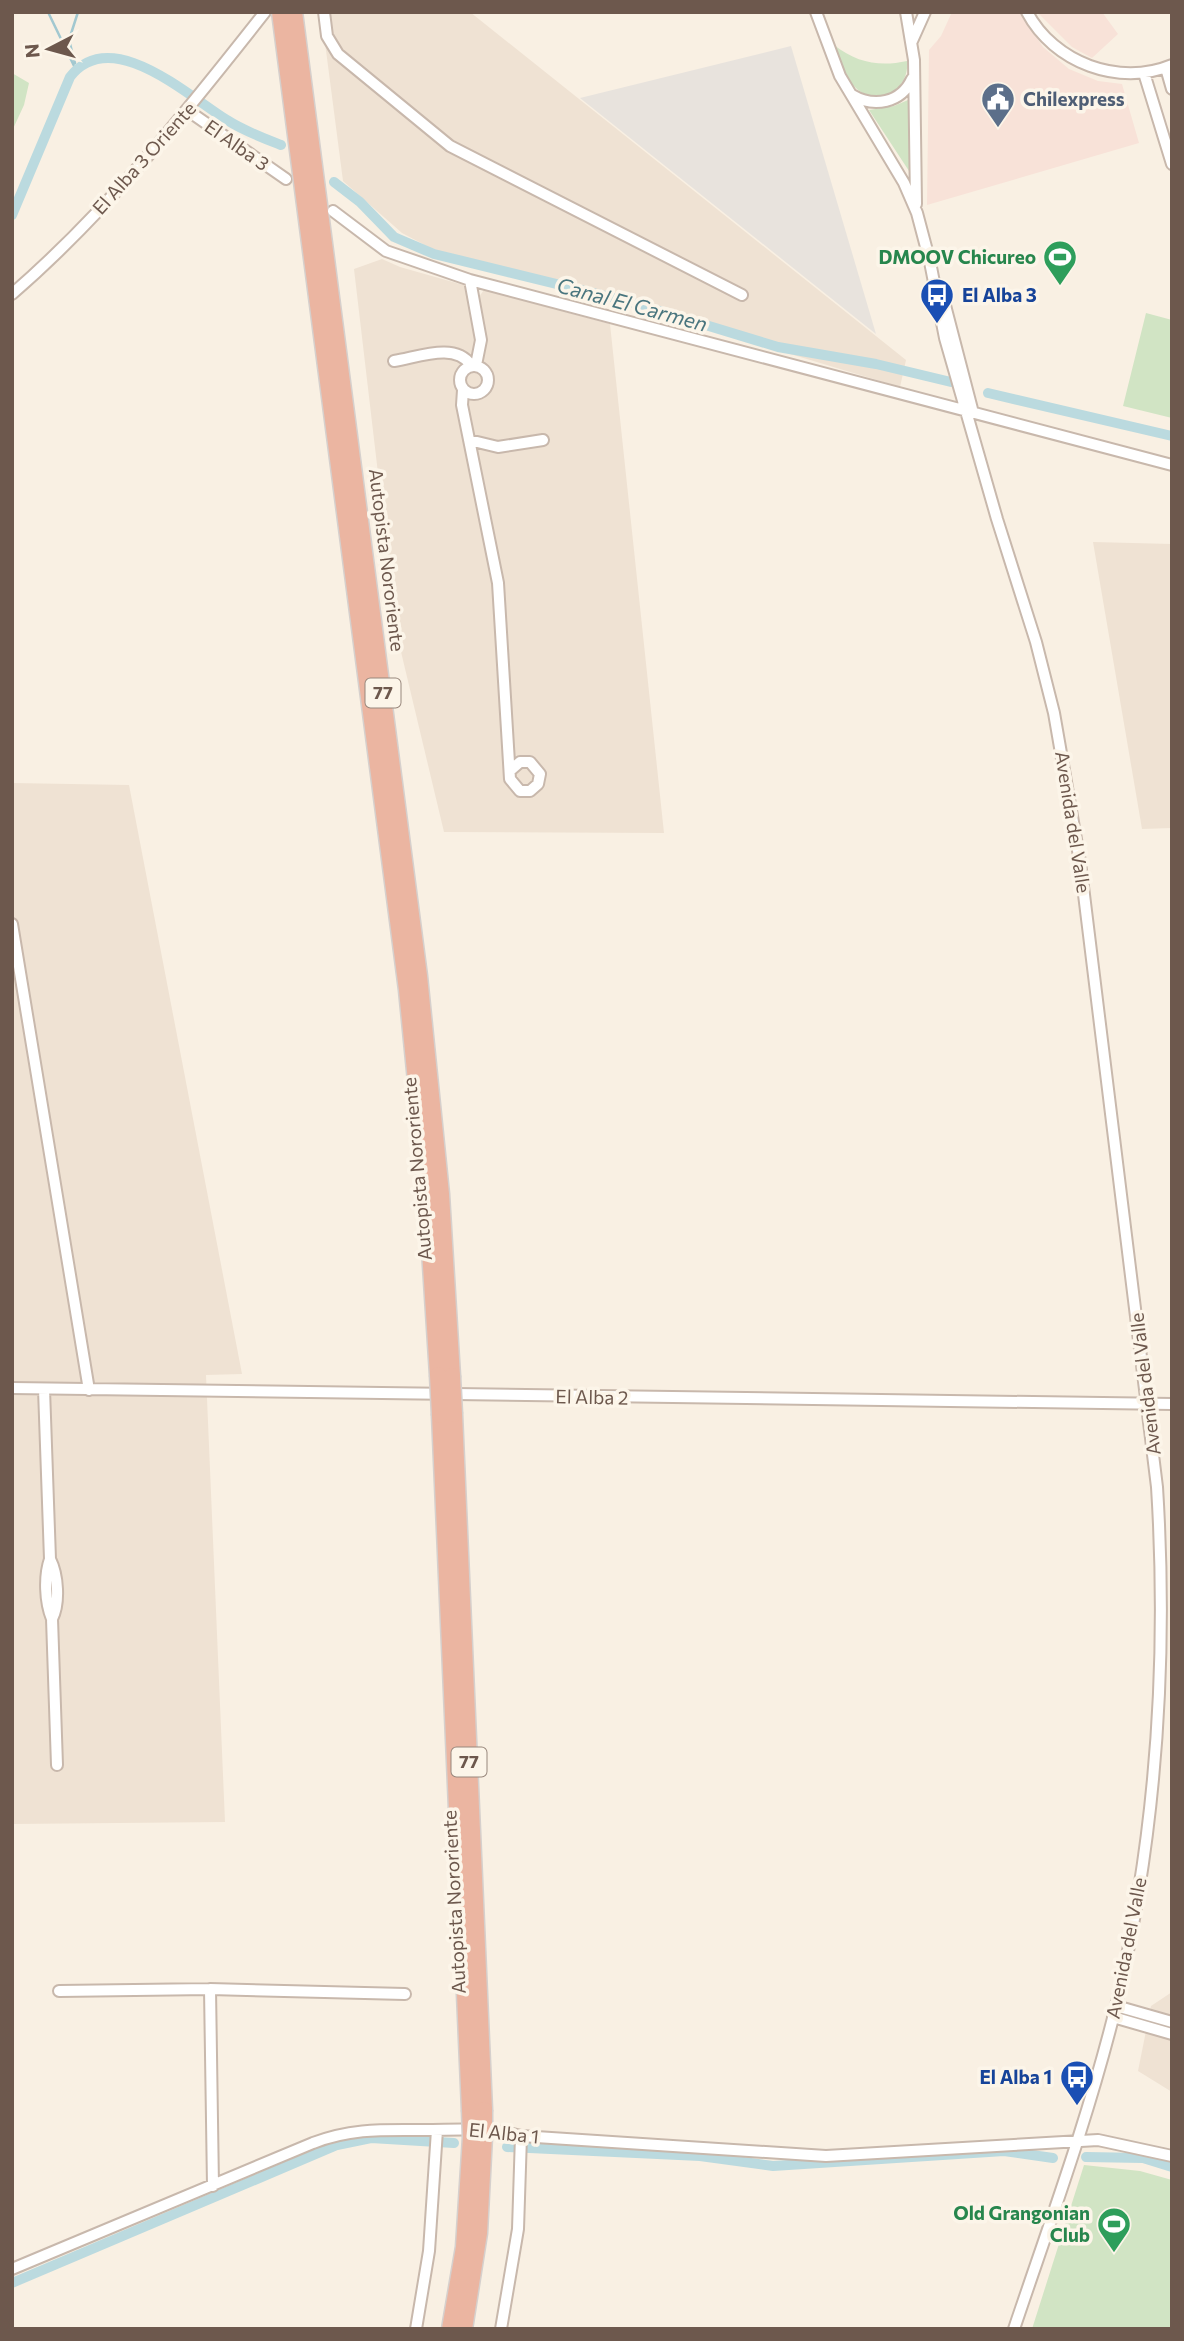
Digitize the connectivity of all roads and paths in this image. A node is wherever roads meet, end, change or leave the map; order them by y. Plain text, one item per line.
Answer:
1 (265, 12) edge
2 (281, 12) edge
3 (294, 12) edge
4 (324, 12) edge
5 (816, 12) edge
6 (906, 12) edge
7 (925, 12) edge
8 (1027, 12) edge
9 (912, 41) junction
10 (1169, 67) edge
11 (1144, 73) junction
12 (913, 76) junction
13 (1172, 89) edge
14 (848, 90) junction
15 (190, 107) junction
16 (1167, 129) edge
17 (1172, 164) edge
18 (286, 179) dead end
19 (333, 211) dead end
20 (916, 213) junction
21 (470, 280) junction
22 (12, 294) edge
23 (742, 295) dead end
24 (394, 361) dead end
25 (474, 365) junction
26 (463, 390) junction
27 (970, 414) junction
28 (469, 440) junction
29 (543, 440) dead end
30 (1172, 465) edge
31 (512, 769) dead end
32 (12, 924) edge
33 (445, 1376) junction
34 (12, 1388) edge
35 (44, 1389) junction
36 (89, 1390) junction
37 (1147, 1403) junction
38 (1172, 1404) edge
39 (57, 1765) dead end
40 (209, 1989) junction
41 (60, 1991) dead end
42 (405, 1994) dead end
43 (1116, 2006) junction
44 (1113, 2018) junction
45 (1172, 2022) edge
46 (1172, 2034) edge
47 (437, 2133) junction
48 (477, 2136) junction
49 (1076, 2140) junction
50 (520, 2142) junction
51 (1147, 2149) junction
52 (1172, 2151) edge
53 (1172, 2156) edge
54 (213, 2186) junction
55 (12, 2269) edge
56 (416, 2329) edge
57 (450, 2329) edge
58 (464, 2329) edge
59 (501, 2329) edge
60 (1014, 2329) edge

1 - 15 street, El Alba 3 Oriente
2 - 33 highway, Autopista Nororiente / 77
3 - 33 highway, Autopista Nororiente / 77
4 - 23 street
5 - 14 street, Avenida del Valle
6 - 9 street, Avenida del Valle
7 - 9 street
8 - 11 street
9 - 12 street, Avenida del Valle
10 - 11 street
10 - 13 street
11 - 16 street
12 - 14 street
12 - 20 street, Avenida del Valle
14 - 20 street, Avenida del Valle
15 - 18 street, El Alba 3
15 - 22 street, El Alba 3 Oriente
16 - 17 street
19 - 21 street
20 - 27 street, Avenida del Valle
21 - 25 street
21 - 27 street
24 - 25 street
25 - 26 street
25 - 26 street
26 - 28 street
27 - 30 street
27 - 37 street, Avenida del Valle
28 - 29 street
28 - 31 street
32 - 36 street
33 - 48 highway, Autopista Nororiente / 77, bridge
34 - 35 street, El Alba 2
35 - 36 street, El Alba 2
35 - 39 street
36 - 37 street, El Alba 2
37 - 38 street, El Alba 2
37 - 43 street, Avenida del Valle
40 - 41 street
40 - 42 street
40 - 54 street
43 - 44 street, Avenida del Valle
43 - 45 street
44 - 46 street
44 - 49 street, Avenida del Valle
47 - 50 street, El Alba 1
47 - 54 street, El Alba 1
47 - 56 street
48 - 57 highway, Autopista Nororiente / 77
48 - 58 highway, Autopista Nororiente / 77
49 - 50 street, El Alba 1
49 - 51 street, El Alba 1
49 - 60 street, Avenida del Valle
50 - 59 street
51 - 52 street
51 - 53 street
54 - 55 street, El Alba 1

